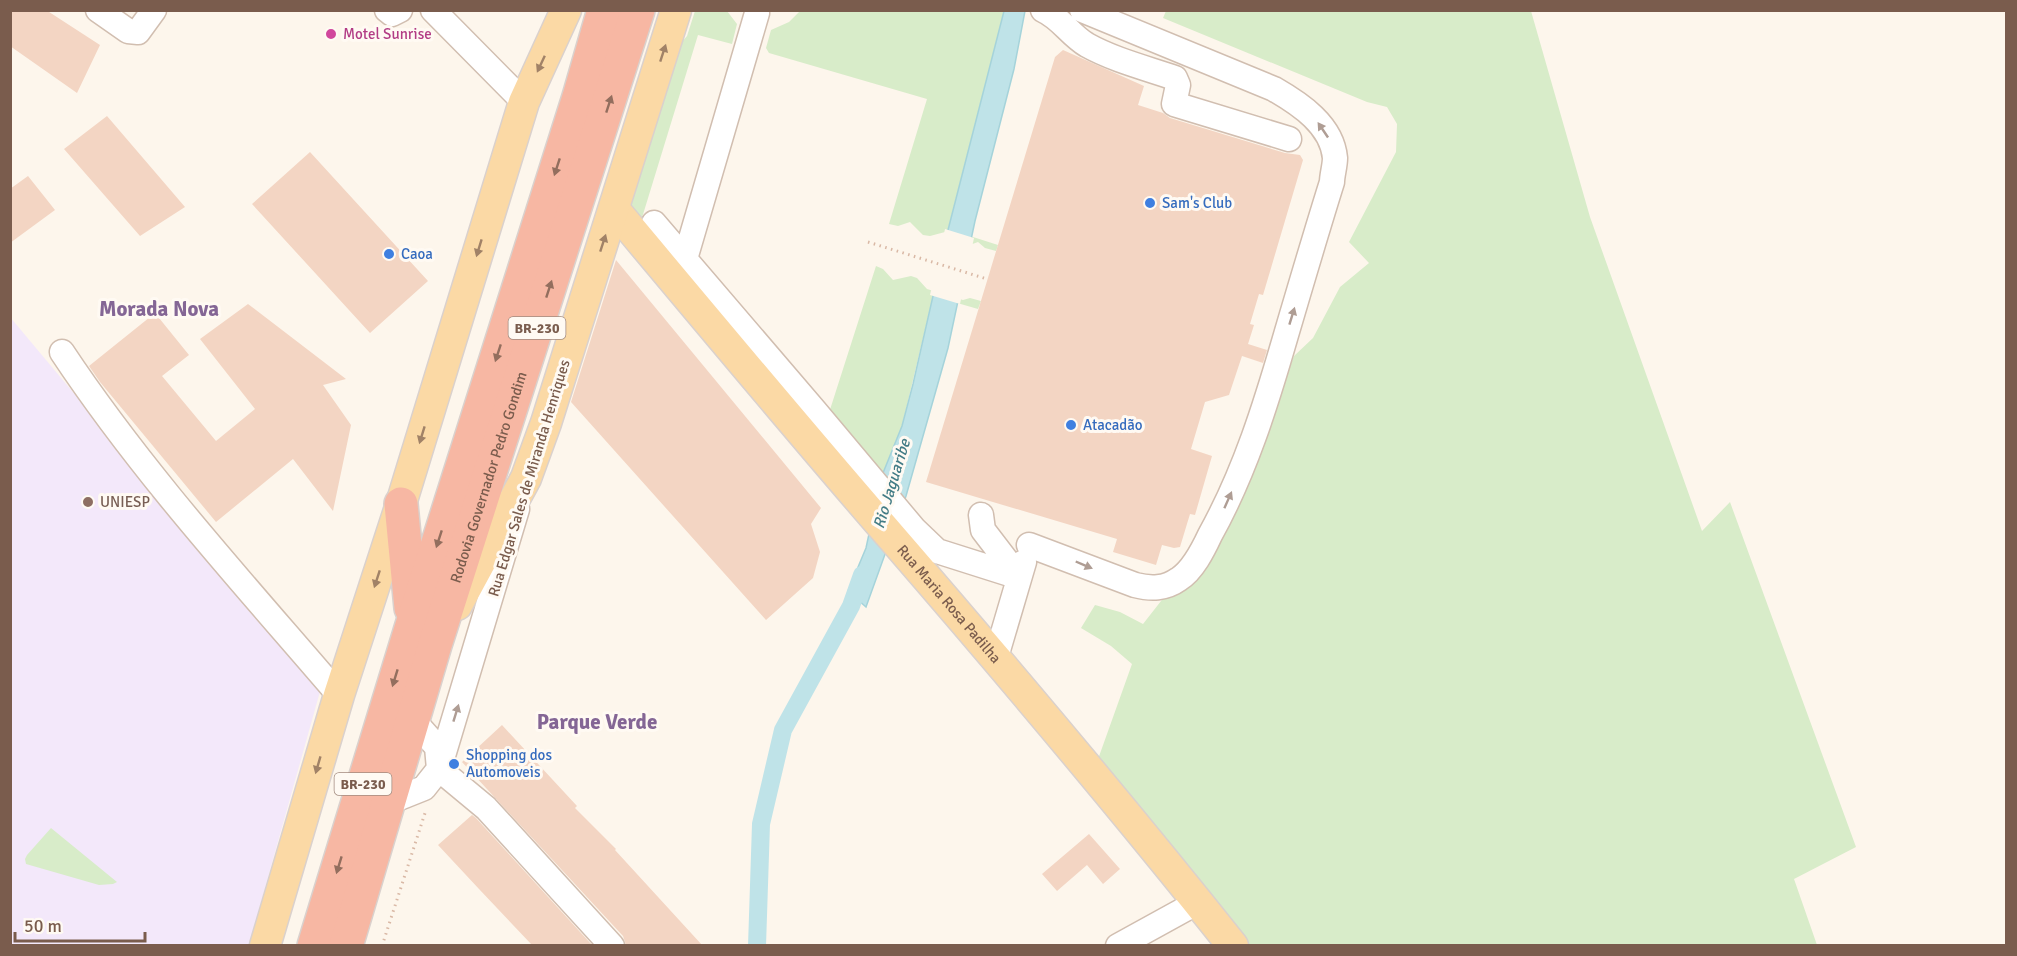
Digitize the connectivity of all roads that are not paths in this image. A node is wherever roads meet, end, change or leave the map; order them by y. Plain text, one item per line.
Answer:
1 (98, 10) edge
2 (154, 10) edge
3 (387, 10) edge
4 (400, 10) edge
5 (433, 10) edge
6 (566, 10) edge
7 (604, 10) edge
8 (638, 10) edge
9 (676, 10) edge
10 (1043, 10) edge
11 (1082, 10) edge
12 (760, 12) edge
13 (524, 102) junction
14 (1289, 139) dead end
15 (614, 209) junction
16 (654, 223) dead end
17 (685, 259) junction
18 (62, 352) dead end
19 (526, 478) junction
20 (872, 498) junction
21 (401, 504) junction
22 (981, 515) dead end
23 (904, 536) junction
24 (1020, 577) junction
25 (1007, 615) junction
26 (412, 622) junction
27 (970, 627) junction
28 (435, 645) junction
29 (996, 657) junction
30 (339, 695) junction
31 (413, 720) junction
32 (439, 769) junction
33 (389, 802) junction
34 (1198, 902) junction
35 (265, 945) edge
36 (314, 945) edge
37 (346, 945) edge
38 (612, 945) edge
39 (1118, 945) edge
40 (1233, 945) edge

1 - 2 street
3 - 4 street
5 - 13 street
6 -> 13 main road
7 -> 26 highway, Rodovia Governador Pedro Gondim / BR-230
28 -> 8 highway, Rodovia Governador Pedro Gondim / BR-230
15 -> 9 main road, Rua Edgar Sales de Miranda Henriques
10 - 14 street
24 -> 11 street
12 - 17 street
13 -> 21 main road
19 -> 15 main road, Rua Edgar Sales de Miranda Henriques
15 - 20 main road, Rua Maria Rosa Padilha
16 - 17 street
17 - 20 street
18 - 30 street
19 - 28 main road
32 -> 19 street, Rua Edgar Sales de Miranda Henriques
20 - 23 main road, Rua Maria Rosa Padilha
21 - 26 highway
21 -> 30 main road
22 - 24 street
23 - 24 street
23 - 27 main road, Rua Maria Rosa Padilha
24 - 25 street
25 - 27 street
25 - 29 street
26 -> 36 highway, Rodovia Governador Pedro Gondim / BR-230
27 - 29 main road, Rua Maria Rosa Padilha
28 - 31 highway, Rodovia Governador Pedro Gondim / BR-230
29 - 34 main road, Rua Maria Rosa Padilha
30 -> 35 main road
31 - 32 street
31 - 33 highway, Rodovia Governador Pedro Gondim / BR-230
32 - 33 street
32 - 38 street
33 - 37 highway, Rodovia Governador Pedro Gondim / BR-230
34 - 39 street
34 - 40 main road, Rua Maria Rosa Padilha

